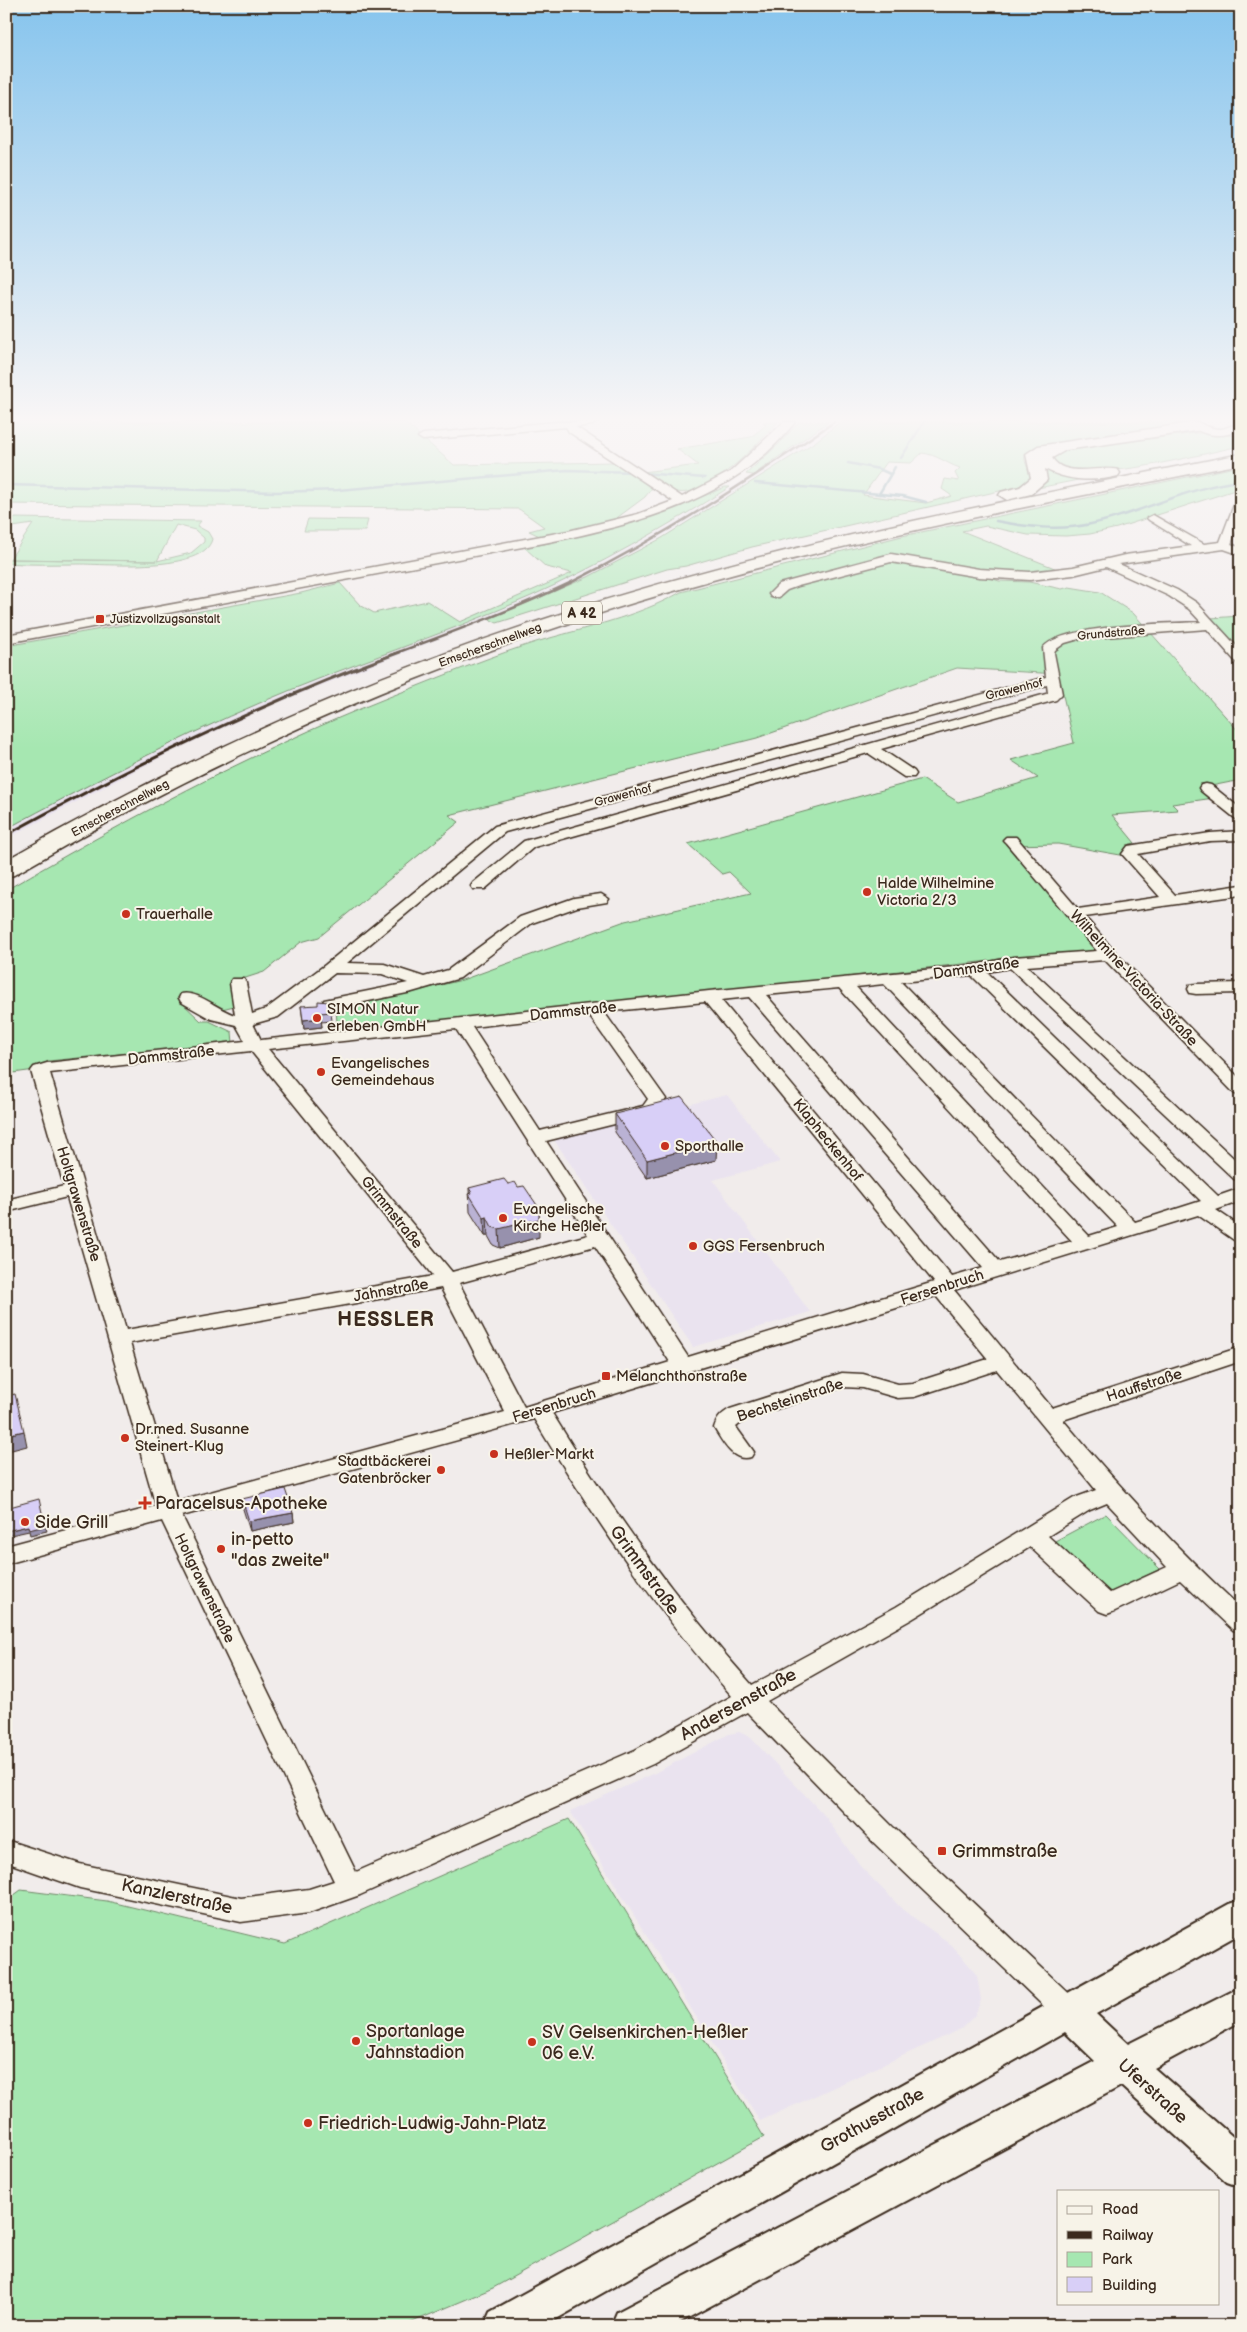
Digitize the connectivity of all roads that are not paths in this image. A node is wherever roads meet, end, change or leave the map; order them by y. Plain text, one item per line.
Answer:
1 (582, 531) edge
2 (860, 531) edge
3 (890, 531) edge
4 (1174, 531) edge
5 (1231, 531) edge
6 (1225, 546) junction
7 (1203, 549) junction
8 (1241, 552) edge
9 (1107, 563) junction
10 (775, 594) dead end
11 (1210, 625) junction
12 (6, 639) edge
13 (1241, 659) edge
14 (1052, 680) junction
15 (870, 748) junction
16 (909, 774) dead end
17 (1206, 788) dead end
18 (1241, 816) edge
19 (1241, 835) edge
20 (1011, 840) dead end
21 (486, 841) junction
22 (520, 849) junction
23 (6, 854) edge
24 (6, 870) edge
25 (479, 886) dead end
26 (1241, 890) edge
27 (601, 899) dead end
28 (1170, 900) junction
29 (1074, 914) junction
30 (1109, 956) junction
31 (1013, 962) junction
32 (331, 968) junction
33 (975, 970) junction
34 (889, 979) junction
35 (423, 982) junction
36 (238, 983) dead end
37 (844, 984) junction
38 (1196, 989) dead end
39 (1238, 991) edge
40 (754, 992) junction
41 (709, 996) junction
42 (187, 998) dead end
43 (330, 1004) edge
44 (593, 1009) junction
45 (243, 1022) junction
46 (461, 1023) junction
47 (256, 1046) junction
48 (40, 1072) joint
49 (1241, 1090) edge
50 (534, 1138) junction
51 (1241, 1175) edge
52 (74, 1189) junction
53 (1241, 1194) edge
54 (6, 1206) edge
55 (1208, 1206) junction
56 (1132, 1230) junction
57 (1241, 1236) edge
58 (601, 1238) junction
59 (1086, 1244) junction
60 (996, 1270) junction
61 (447, 1280) junction
62 (943, 1286) junction
63 (119, 1338) junction
64 (1241, 1354) edge
65 (1003, 1361) junction
66 (684, 1366) junction
67 (529, 1413) junction
68 (1048, 1417) junction
69 (743, 1452) dead end
70 (1111, 1493) junction
71 (169, 1512) junction
72 (1031, 1534) junction
73 (6, 1555) edge
74 (1183, 1569) junction
75 (1241, 1623) edge
76 (750, 1698) junction
77 (6, 1851) edge
78 (350, 1887) junction
79 (1241, 1915) edge
80 (1241, 2003) edge
81 (1068, 2011) junction
82 (1124, 2066) junction
83 (1241, 2168) edge
84 (504, 2326) edge
85 (631, 2326) edge

1 - 12 street
2 - 23 highway, Emscherschnellweg / A 42
3 - 24 highway, Emscherschnellweg / A 42
4 - 7 street
5 - 6 street
6 - 7 street
6 - 8 street
7 - 9 street
9 - 10 street
9 - 11 street
11 - 13 street
11 - 14 street, Grundstraße
14 - 15 street, Grawenhof
14 - 21 street, Grawenhof
15 - 16 street
15 - 22 street, Grawenhof
17 - 18 street
19 - 28 street
20 - 29 street, Wilhelmine-Victoria-Straße
21 - 22 street
21 - 32 street, Grawenhof
22 - 25 street, Grawenhof
26 - 28 street
27 - 35 street
28 - 29 street
29 - 30 street, Wilhelmine-Victoria-Straße
30 - 31 street, Dammstraße
30 - 49 street, Wilhelmine-Victoria-Straße
31 - 33 street, Dammstraße
31 - 51 street
32 - 35 street
32 - 45 street, Grawenhof
33 - 34 street, Dammstraße
33 - 55 street
34 - 37 street, Dammstraße
34 - 56 street
35 - 43 street
36 - 45 street, Grimmstraße
37 - 40 street, Dammstraße
37 - 59 street
38 - 39 street
40 - 41 street, Dammstraße
40 - 60 street
41 - 44 street, Dammstraße
41 - 62 street, Klapheckenhof
42 - 45 street
44 - 46 street, Dammstraße
44 - 50 street
45 - 47 street, Grimmstraße
46 - 47 street, Dammstraße
46 - 50 street
47 - 48 street, Dammstraße
47 - 61 street, Grimmstraße
48 - 52 street, Holtgrawenstraße
50 - 58 street
52 - 54 street
52 - 63 street, Holtgrawenstraße
53 - 55 street, Fersenbruch
55 - 56 street, Fersenbruch
55 - 57 street
56 - 59 street, Fersenbruch
58 - 61 street, Jahnstraße
58 - 66 street
59 - 60 street, Fersenbruch
60 - 62 street, Fersenbruch
61 - 63 street, Jahnstraße
61 - 67 street, Grimmstraße
62 - 65 street
62 - 66 street, Fersenbruch
63 - 71 street, Holtgrawenstraße
64 - 68 street, Hauffstraße
65 - 68 street
65 - 69 street, Bechsteinstraße
66 - 67 street, Fersenbruch
67 - 71 street, Fersenbruch
67 - 76 street, Grimmstraße
68 - 70 street
70 - 72 street, Andersenstraße
70 - 74 street
71 - 73 street, Fersenbruch
71 - 78 street, Holtgrawenstraße
72 - 74 street
72 - 76 street, Andersenstraße
74 - 75 street
76 - 78 street, Andersenstraße
76 - 81 street, Grimmstraße
77 - 78 street, Kanzlerstraße
79 - 81 main road, Grothusstraße
80 - 82 main road
81 - 82 main road, Uferstraße
81 - 84 main road, Grothusstraße
82 - 83 main road, Uferstraße
82 - 85 main road

